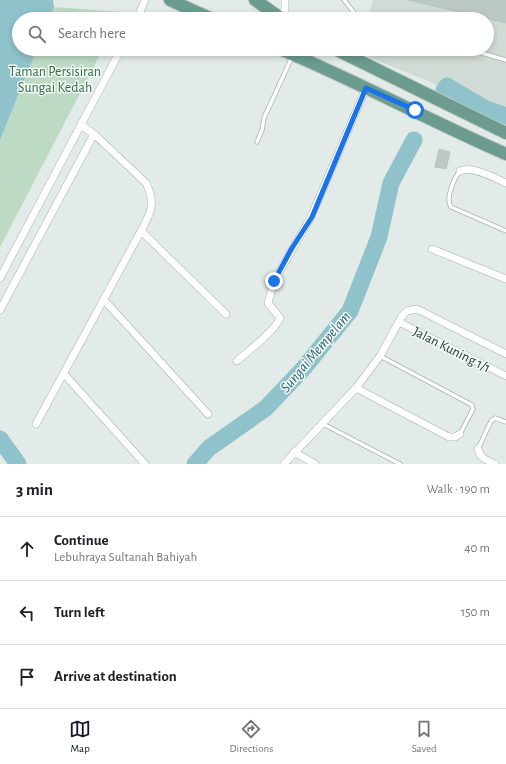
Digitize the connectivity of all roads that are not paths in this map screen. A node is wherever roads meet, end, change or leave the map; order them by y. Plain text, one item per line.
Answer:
1 (145, 0) edge
2 (170, 0) edge
3 (255, 0) edge
4 (285, 0) edge
5 (344, 0) edge
6 (139, 12) edge
7 (197, 12) edge
8 (271, 12) edge
9 (284, 12) edge
10 (353, 12) edge
11 (117, 56) edge
12 (292, 56) edge
13 (297, 56) edge
14 (349, 56) edge
15 (492, 56) edge
16 (506, 60) edge
17 (366, 88) junction
18 (81, 125) junction
19 (506, 133) edge
20 (94, 134) junction
21 (257, 142) dead end
22 (506, 154) edge
23 (460, 171) joint
24 (506, 183) edge
25 (142, 231) junction
26 (506, 231) edge
27 (432, 249) dead end
28 (0, 278) edge
29 (506, 279) edge
30 (104, 300) junction
31 (0, 310) edge
32 (226, 314) dead end
33 (399, 322) junction
34 (506, 354) edge
35 (380, 356) junction
36 (237, 362) dead end
37 (64, 374) junction
38 (506, 376) edge
39 (356, 388) junction
40 (208, 414) dead end
41 (506, 422) edge
42 (322, 423) junction
43 (36, 424) dead end
44 (460, 434) joint
45 (478, 449) joint
46 (294, 452) junction
47 (144, 464) edge
48 (284, 464) edge
49 (314, 464) edge
50 (400, 464) edge
51 (495, 464) edge

1 - 6 street
2 - 7 main road
3 - 8 main road
4 - 9 street
5 - 10 lane
11 - 18 street
12 - 21 lane
13 - 17 main road
14 - 19 main road
15 - 16 lane
17 - 22 main road
17 - 36 street
18 - 20 street
18 - 28 street
20 - 25 street
20 - 31 street
23 - 24 street
23 - 26 lane
25 - 30 street
25 - 32 street
27 - 29 street
30 - 37 street
30 - 40 street
33 - 34 street
33 - 35 street
33 - 38 street, Jalan Kuning 1/1
35 - 39 street
35 - 44 lane
37 - 43 street
37 - 47 street
39 - 42 street
39 - 44 street
41 - 45 lane
42 - 46 street
42 - 50 lane
45 - 51 street
46 - 48 street
46 - 49 street

